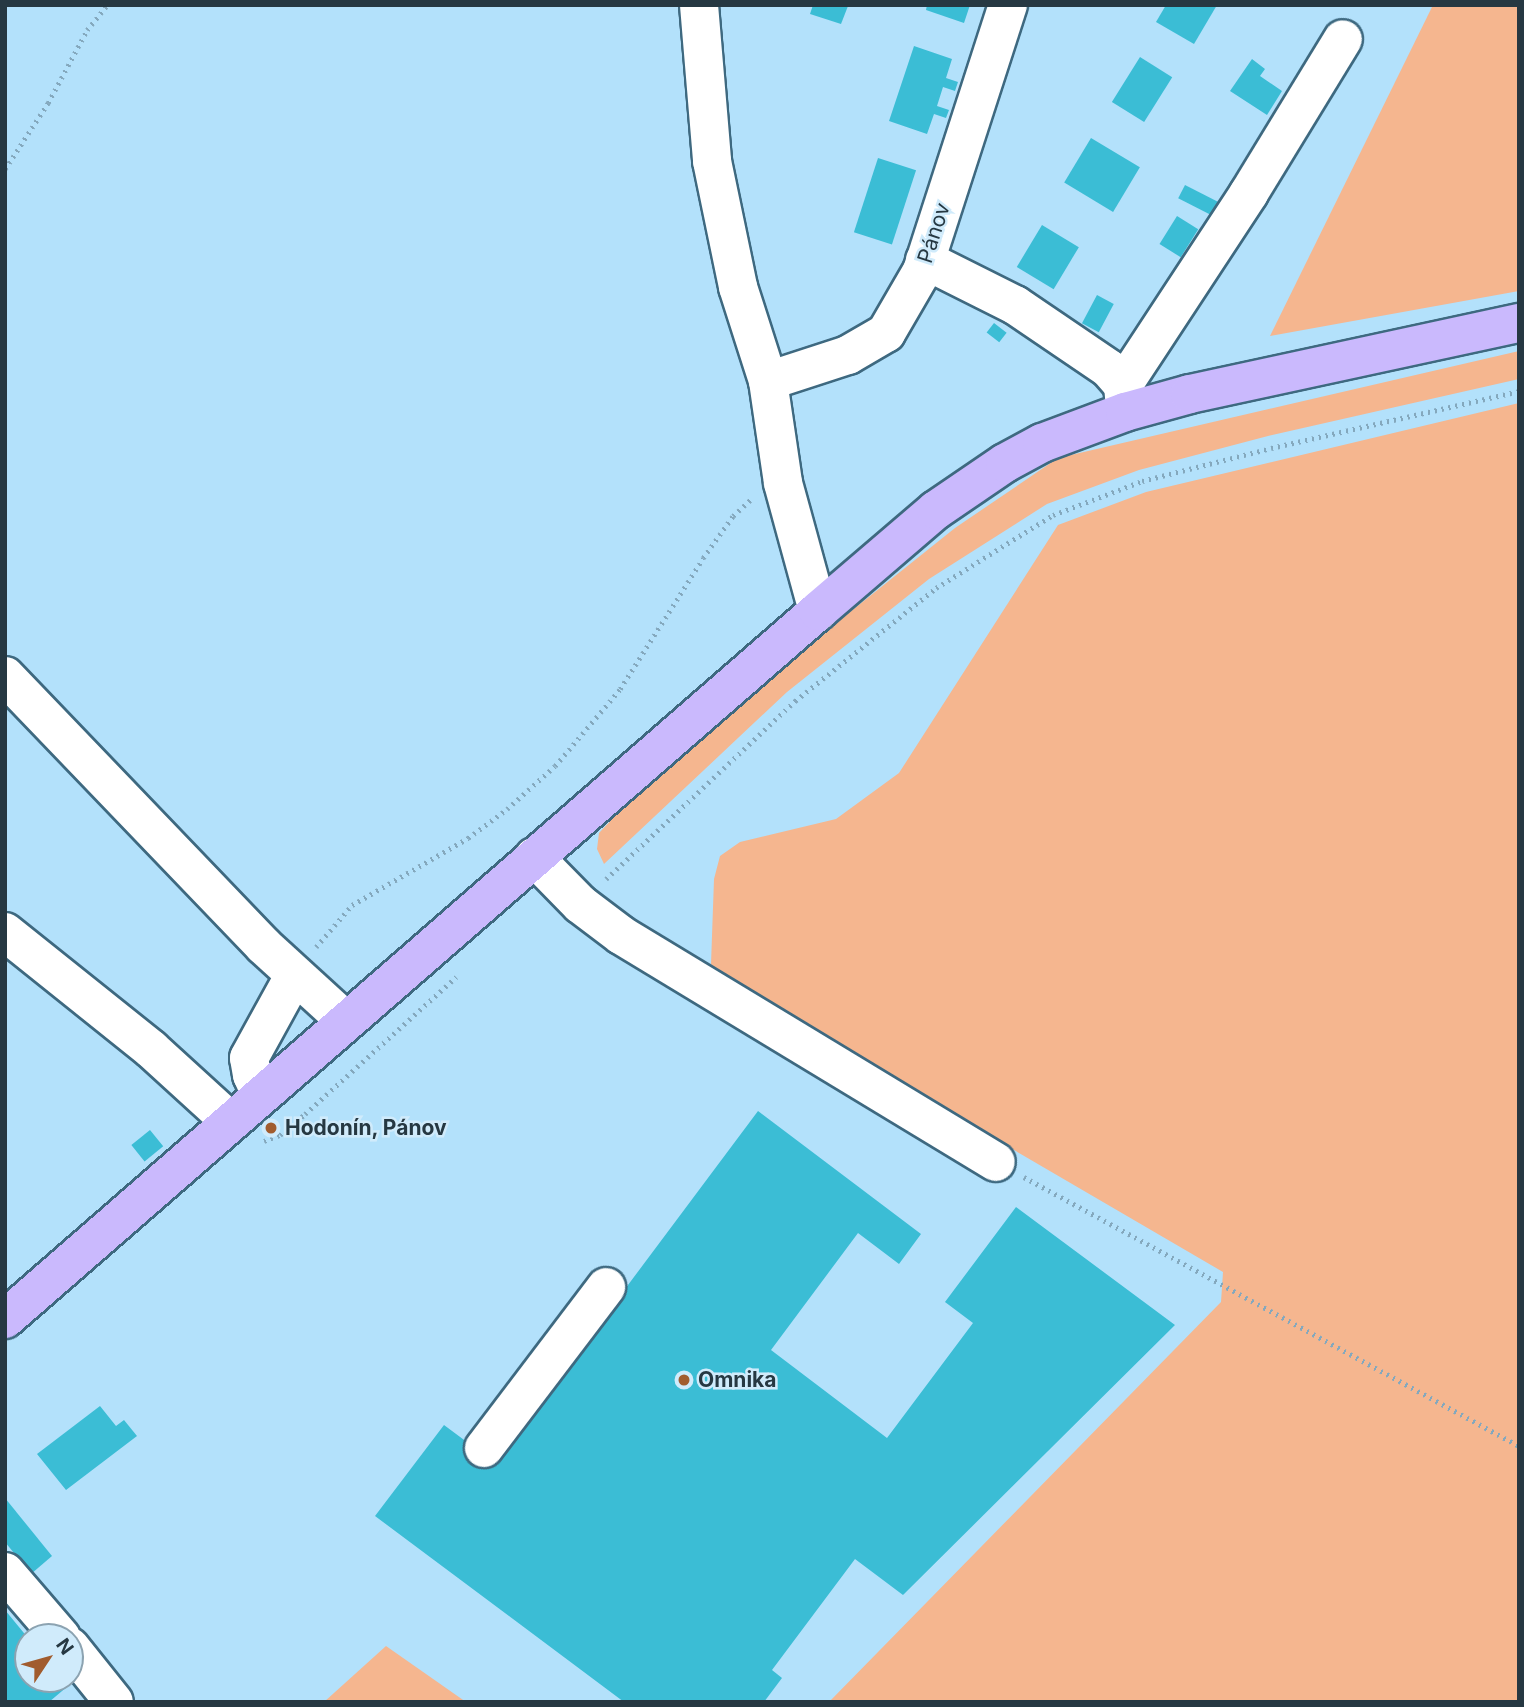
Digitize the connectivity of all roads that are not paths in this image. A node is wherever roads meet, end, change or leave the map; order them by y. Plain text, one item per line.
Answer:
1 (699, 5) edge
2 (1008, 5) edge
3 (1343, 38) dead end
4 (925, 260) junction
5 (1519, 323) edge
6 (768, 381) junction
7 (1124, 398) junction
8 (818, 611) junction
9 (5, 676) edge
10 (534, 857) junction
11 (5, 932) edge
12 (294, 976) junction
13 (346, 1021) junction
14 (261, 1095) junction
15 (231, 1122) junction
16 (996, 1162) road end
17 (606, 1287) dead end
18 (5, 1319) edge
19 (484, 1448) dead end
20 (5, 1572) edge
21 (49, 1623) edge
22 (84, 1664) edge
23 (114, 1702) edge

1 - 6 street
2 - 4 street, Pánov
3 - 7 street
4 - 6 street, Pánov
4 - 7 street
5 - 7 main road
6 - 8 street
7 - 8 main road
8 - 10 main road
9 - 12 street
10 - 13 main road
10 - 16 street
11 - 15 street
12 - 13 street
12 - 14 street
13 - 14 main road
14 - 15 main road
15 - 18 main road
17 - 19 street
20 - 21 street
22 - 23 street

